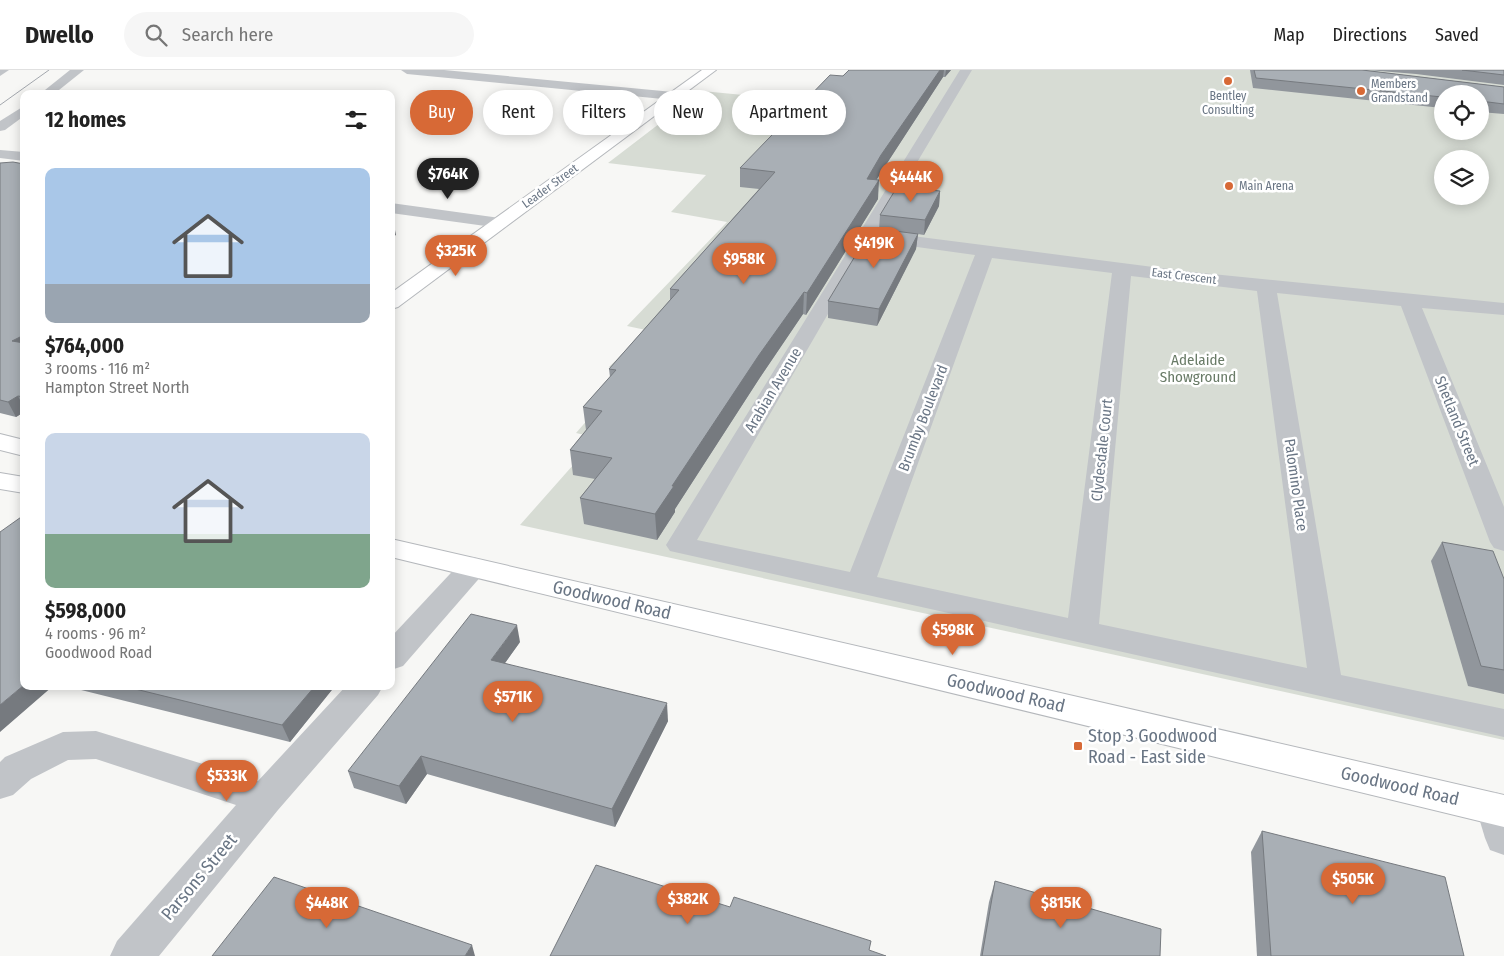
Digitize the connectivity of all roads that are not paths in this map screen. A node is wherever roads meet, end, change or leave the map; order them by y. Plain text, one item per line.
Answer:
1 (78, 70) edge
2 (407, 70) edge
3 (710, 70) edge
4 (966, 70) edge
5 (51, 90) edge
6 (682, 90) edge
7 (654, 94) edge
8 (654, 110) edge
9 (20, 113) edge
10 (0, 127) edge
11 (0, 154) edge
12 (20, 156) edge
13 (395, 209) edge
14 (500, 223) junction
15 (865, 235) junction
16 (985, 252) junction
17 (1122, 268) junction
18 (1266, 285) junction
19 (395, 300) edge
20 (1409, 301) junction
21 (1504, 309) edge
22 (0, 442) edge
23 (20, 447) edge
24 (0, 481) edge
25 (20, 484) edge
26 (1504, 542) edge
27 (395, 549) edge
28 (473, 567) junction
29 (860, 584) junction
30 (1082, 632) junction
31 (395, 654) edge
32 (1326, 684) junction
33 (362, 690) edge
34 (1504, 723) edge
35 (0, 784) edge
36 (264, 799) junction
37 (1501, 819) edge
38 (132, 956) edge

1 - 5 street
2 - 7 street
3 - 6 main road, Leader Street
4 - 15 street, Arabian Avenue
8 - 14 main road, Leader Street
9 - 10 street
11 - 12 street
13 - 14 street
14 - 19 main road, Leader Street
15 - 16 street, East Crescent
15 - 29 street, Arabian Avenue
16 - 17 street, East Crescent
16 - 29 street, Brumby Boulevard
17 - 18 street, East Crescent
17 - 30 street, Clydesdale Court
18 - 20 street, East Crescent
18 - 32 street, Palomino Place
20 - 21 street, East Crescent
20 - 26 street, Shetland Street
22 - 23 main road
24 - 25 main road
27 - 28 main road, Goodwood Road
28 - 31 street
28 - 37 main road, Goodwood Road
29 - 30 street
30 - 32 street
32 - 34 street
33 - 36 street, Parsons Street
35 - 36 street
36 - 38 street, Parsons Street

